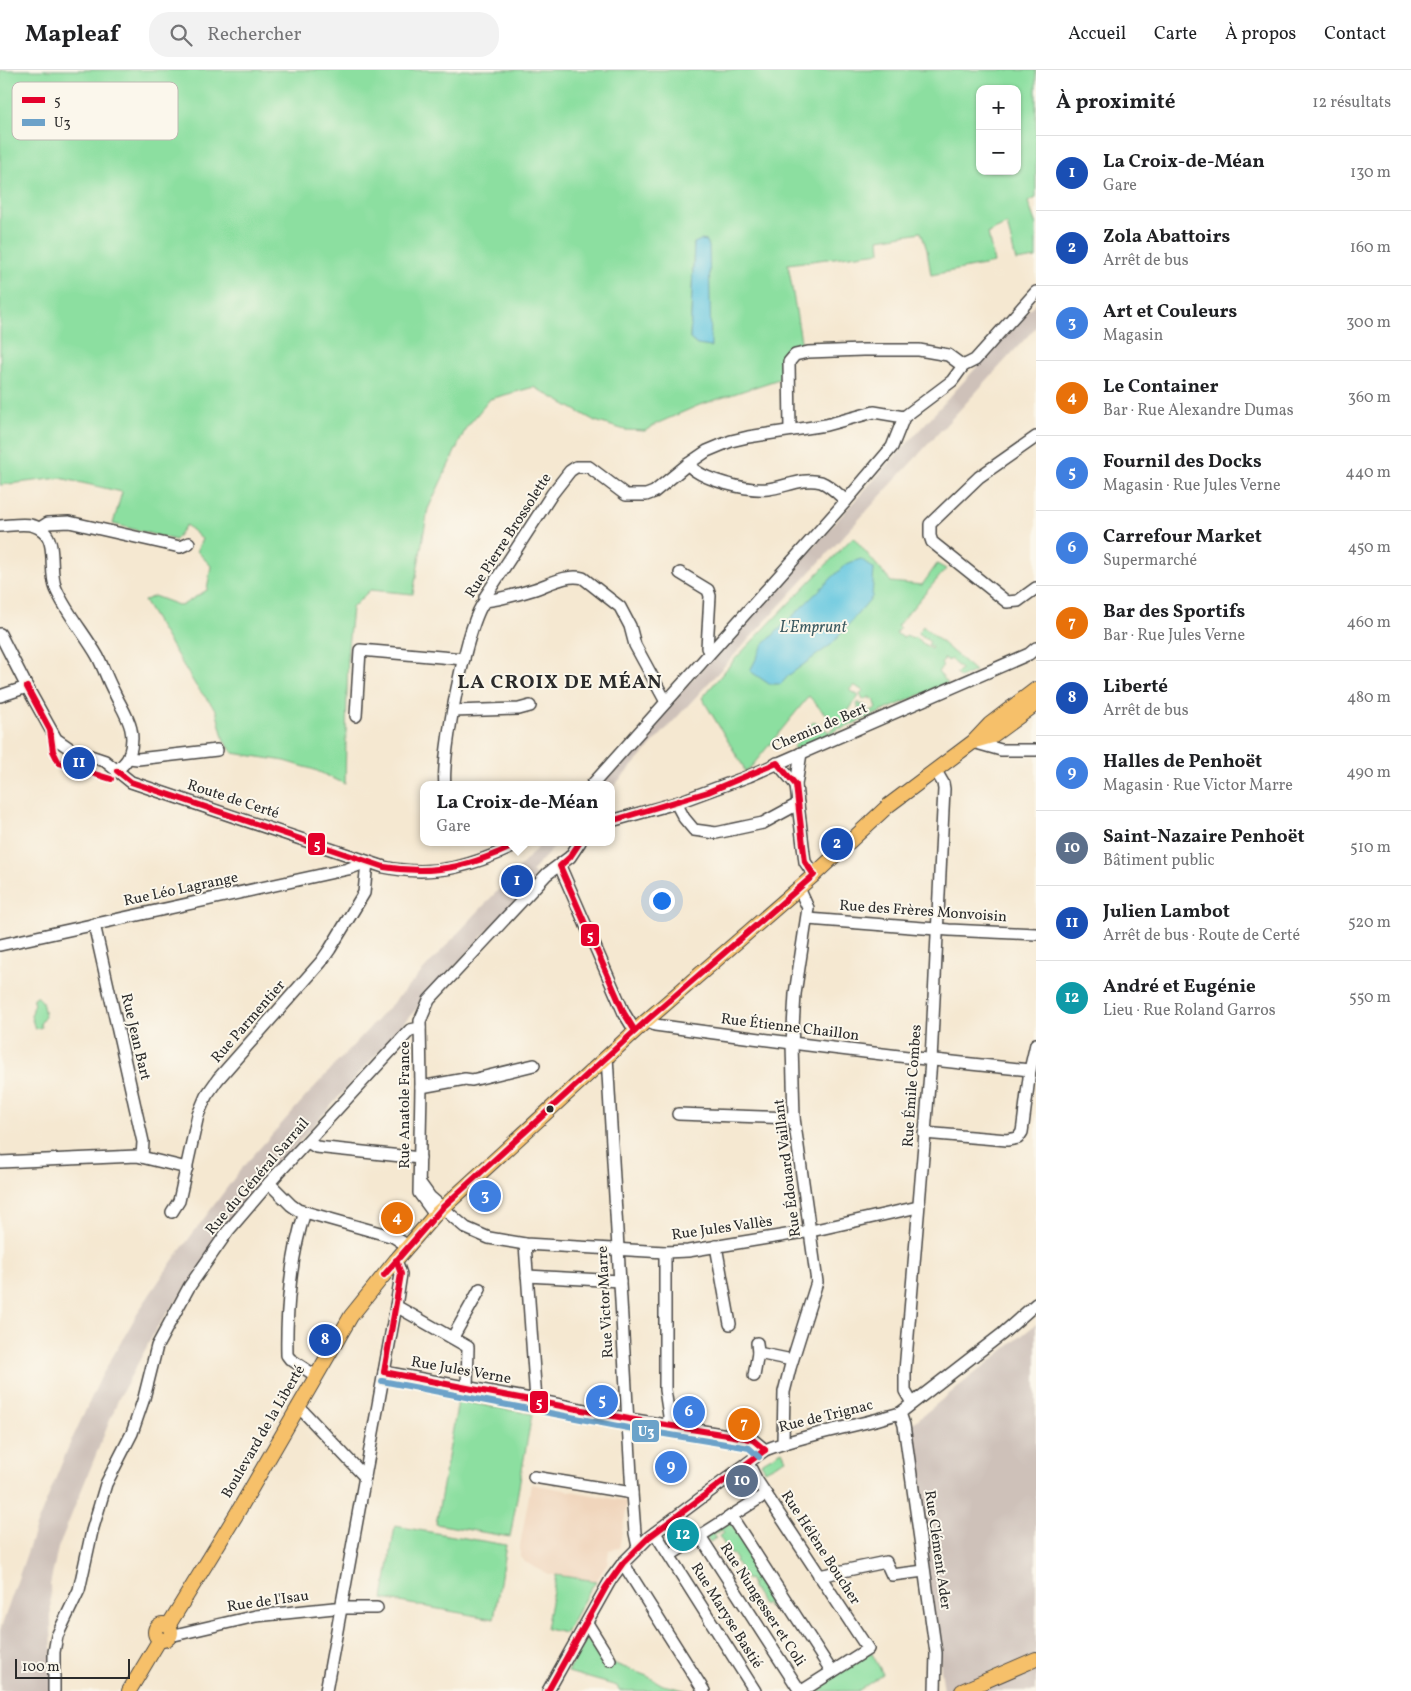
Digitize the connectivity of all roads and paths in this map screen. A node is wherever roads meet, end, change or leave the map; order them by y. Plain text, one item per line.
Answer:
1 (1036, 292) edge
2 (963, 366) junction
3 (904, 417) junction
4 (790, 430) junction
5 (1036, 437) edge
6 (688, 464) junction
7 (846, 501) junction
8 (0, 526) edge
9 (40, 528) junction
10 (188, 543) dead end
11 (680, 573) dead end
12 (1036, 588) edge
13 (485, 601) junction
14 (0, 634) edge
15 (1036, 648) edge
16 (710, 651) junction
17 (464, 659) junction
18 (26, 687) junction
19 (1036, 689) edge
20 (0, 696) edge
21 (665, 700) junction
22 (1036, 704) edge
23 (530, 706) dead end
24 (453, 710) junction
25 (356, 716) dead end
26 (973, 742) junction
27 (217, 750) dead end
28 (1036, 750) edge
29 (801, 753) junction
30 (129, 758) junction
31 (777, 762) junction
32 (118, 771) junction
33 (936, 771) junction
34 (445, 781) edge
35 (595, 781) edge
36 (796, 785) junction
37 (676, 803) junction
38 (798, 804) junction
39 (615, 820) edge
40 (514, 846) edge
41 (577, 846) edge
42 (367, 862) junction
43 (560, 866) junction
44 (814, 875) junction
45 (799, 888) junction
46 (808, 918) junction
47 (94, 924) junction
48 (937, 929) junction
49 (1036, 934) edge
50 (0, 944) edge
51 (646, 1020) junction
52 (420, 1028) junction
53 (635, 1031) junction
54 (792, 1044) junction
55 (1036, 1044) edge
56 (608, 1056) junction
57 (931, 1061) junction
58 (534, 1066) dead end
59 (1030, 1070) junction
60 (421, 1087) junction
61 (1031, 1103) edge
62 (678, 1114) dead end
63 (794, 1118) junction
64 (924, 1134) junction
65 (308, 1142) junction
66 (142, 1157) junction
67 (420, 1158) junction
68 (0, 1162) edge
69 (187, 1168) junction
70 (269, 1183) junction
71 (918, 1208) junction
72 (439, 1211) junction
73 (172, 1212) dead end
74 (305, 1212) junction
75 (811, 1230) junction
76 (525, 1244) junction
77 (408, 1246) junction
78 (716, 1246) junction
79 (618, 1249) junction
80 (665, 1252) junction
81 (396, 1260) junction
82 (384, 1275) junction
83 (527, 1276) junction
84 (620, 1280) junction
85 (399, 1284) junction
86 (480, 1289) dead end
87 (1036, 1304) edge
88 (396, 1306) junction
89 (730, 1324) dead end
90 (453, 1337) junction
91 (792, 1360) junction
92 (384, 1372) junction
93 (316, 1376) junction
94 (754, 1376) dead end
95 (467, 1388) junction
96 (536, 1400) junction
97 (912, 1403) junction
98 (298, 1406) junction
99 (900, 1413) junction
100 (629, 1419) junction
101 (668, 1425) junction
102 (783, 1442) junction
103 (765, 1450) junction
104 (748, 1463) junction
105 (365, 1477) junction
106 (534, 1477) dead end
107 (632, 1493) junction
108 (766, 1494) junction
109 (731, 1516) junction
110 (655, 1533) junction
111 (700, 1536) junction
112 (638, 1546) junction
113 (670, 1555) junction
114 (623, 1563) junction
115 (924, 1571) junction
116 (820, 1576) junction
117 (342, 1608) junction
118 (377, 1608) dead end
119 (586, 1623) junction
120 (166, 1633) junction
121 (1036, 1659) edge
122 (610, 1660) dead end
123 (832, 1672) junction
124 (550, 1690) edge
125 (54, 1691) edge
126 (129, 1691) edge
127 (326, 1691) edge
128 (704, 1691) edge
129 (755, 1691) edge
130 (801, 1691) edge
131 (935, 1691) edge
132 (962, 1691) edge

1 - 2 street
2 - 3 street
2 - 4 street
3 - 4 street, Rue Pierre Brossolette
3 - 7 street
4 - 6 street, Rue Pierre Brossolette
5 - 12 street
6 - 7 street
6 - 13 street, Rue Pierre Brossolette
7 - 16 street
8 - 9 street
9 - 10 street
9 - 30 street
11 - 16 street
13 - 17 street, Rue Pierre Brossolette
13 - 21 street
14 - 18 street, Route de Certé
15 - 29 street, Chemin de Bert
16 - 21 street
17 - 24 street, Rue Pierre Brossolette
17 - 25 street
18 - 20 street
18 - 32 street, Route de Certé
19 - 26 main road
21 - 35 street
22 - 26 main road
23 - 24 street
24 - 34 street, Rue Pierre Brossolette
26 - 28 street
26 - 33 main road, Boulevard de la Liberté
27 - 30 street
29 - 31 street, Chemin de Bert
29 - 36 street
30 - 32 street
31 - 36 street
31 - 37 street, Chemin de Bert
32 - 42 street, Route de Certé
33 - 44 main road, Boulevard de la Liberté
33 - 48 street, Rue Émile Combes
36 - 38 street
37 - 38 street
37 - 39 street, Chemin de Bert
38 - 44 street
40 - 42 street, Route de Certé
41 - 43 street
42 - 47 street, Rue Léo Lagrange
42 - 69 street, Rue Parmentier
43 - 52 street
43 - 53 street
44 - 45 main road, Boulevard de la Liberté
45 - 46 street, Rue Édouard Vaillant
45 - 51 main road, Boulevard de la Liberté
46 - 48 street, Rue des Frères Monvoisin
46 - 54 street, Rue Édouard Vaillant
47 - 50 street, Rue Léo Lagrange
47 - 66 street, Rue Jean Bart
48 - 49 street, Rue des Frères Monvoisin
48 - 57 street, Rue Émile Combes
51 - 53 main road, Boulevard de la Liberté
51 - 54 street, Rue Étienne Chaillon
52 - 60 street, Rue Anatole France
52 - 65 street, Rue du Général Sarrail
53 - 56 main road, Boulevard de la Liberté
54 - 57 street, Rue Étienne Chaillon
54 - 63 street, Rue Édouard Vaillant
55 - 59 street
56 - 72 main road, Boulevard de la Liberté
56 - 79 street, Rue Victor Marre
57 - 59 street, Rue Étienne Chaillon
57 - 64 street, Rue Émile Combes
58 - 60 street
59 - 61 street
60 - 67 street, Rue Anatole France
61 - 64 street
62 - 63 street
63 - 75 street, Rue Édouard Vaillant
64 - 71 street, Rue Émile Combes
65 - 67 street
65 - 70 street, Rue du Général Sarrail
66 - 68 street
66 - 69 street
67 - 72 street, Rue Anatole France
69 - 73 street, Rue Parmentier
70 - 74 street
70 - 125 street, Rue du Général Sarrail
71 - 75 street, Rue Jules Vallès
71 - 97 street, Rue Émile Combes
72 - 76 street, Rue Anatole France
72 - 77 main road, Boulevard de la Liberté
74 - 77 street
74 - 93 street
75 - 78 street, Rue Jules Vallès
75 - 91 street, Rue Édouard Vaillant
76 - 79 street, Rue Jules Vallès
76 - 83 street
77 - 81 main road, Boulevard de la Liberté
78 - 80 street, Rue Jules Vallès
78 - 89 street
79 - 80 street, Rue Jules Vallès
79 - 84 street, Rue Victor Marre
80 - 101 street
81 - 82 main road, Boulevard de la Liberté
81 - 85 street
82 - 85 street
82 - 93 main road, Boulevard de la Liberté
83 - 84 street
83 - 96 street
84 - 100 street, Rue Victor Marre
85 - 88 street
86 - 90 street
87 - 97 street, Rue de Trignac
88 - 90 street
88 - 92 street
90 - 95 street
91 - 94 street
91 - 102 street, Rue Édouard Vaillant
92 - 95 street, Rue Jules Verne
92 - 105 street
93 - 98 main road, Boulevard de la Liberté
95 - 96 street, Rue Jules Verne
96 - 100 street, Rue Jules Verne
97 - 99 street, Rue de Trignac
98 - 105 street
98 - 120 main road, Boulevard de la Liberté
99 - 102 street, Rue de Trignac
99 - 115 street, Rue Clément Ader
100 - 101 street, Rue Jules Verne
100 - 107 street, Rue Victor Marre
101 - 103 street, Rue Jules Verne
102 - 103 street, Rue de Trignac
103 - 104 street, Rue de Trignac
104 - 108 street, Rue Hélène Boucher
104 - 110 street, Rue de Trignac
105 - 117 street
106 - 107 street
107 - 112 street, Rue Victor Marre
108 - 109 street
108 - 116 street, Rue Hélène Boucher
109 - 111 street
109 - 123 street
110 - 112 street, Rue de Trignac
110 - 113 street, Rue Maryse Bastié
111 - 113 street
111 - 130 street, Rue Nungesser et Coli
112 - 114 street, Rue de Trignac
113 - 129 street, Rue Maryse Bastié
114 - 119 street, Rue de Trignac
114 - 128 street
115 - 116 street
115 - 131 street, Rue Clément Ader
116 - 123 street, Rue Hélène Boucher
117 - 118 street, Rue de l'Isau
117 - 120 street, Rue de l'Isau
117 - 127 street
119 - 122 street
119 - 124 street, Rue de Trignac
120 - 126 main road, Boulevard de la Liberté
121 - 132 main road
123 - 130 street

